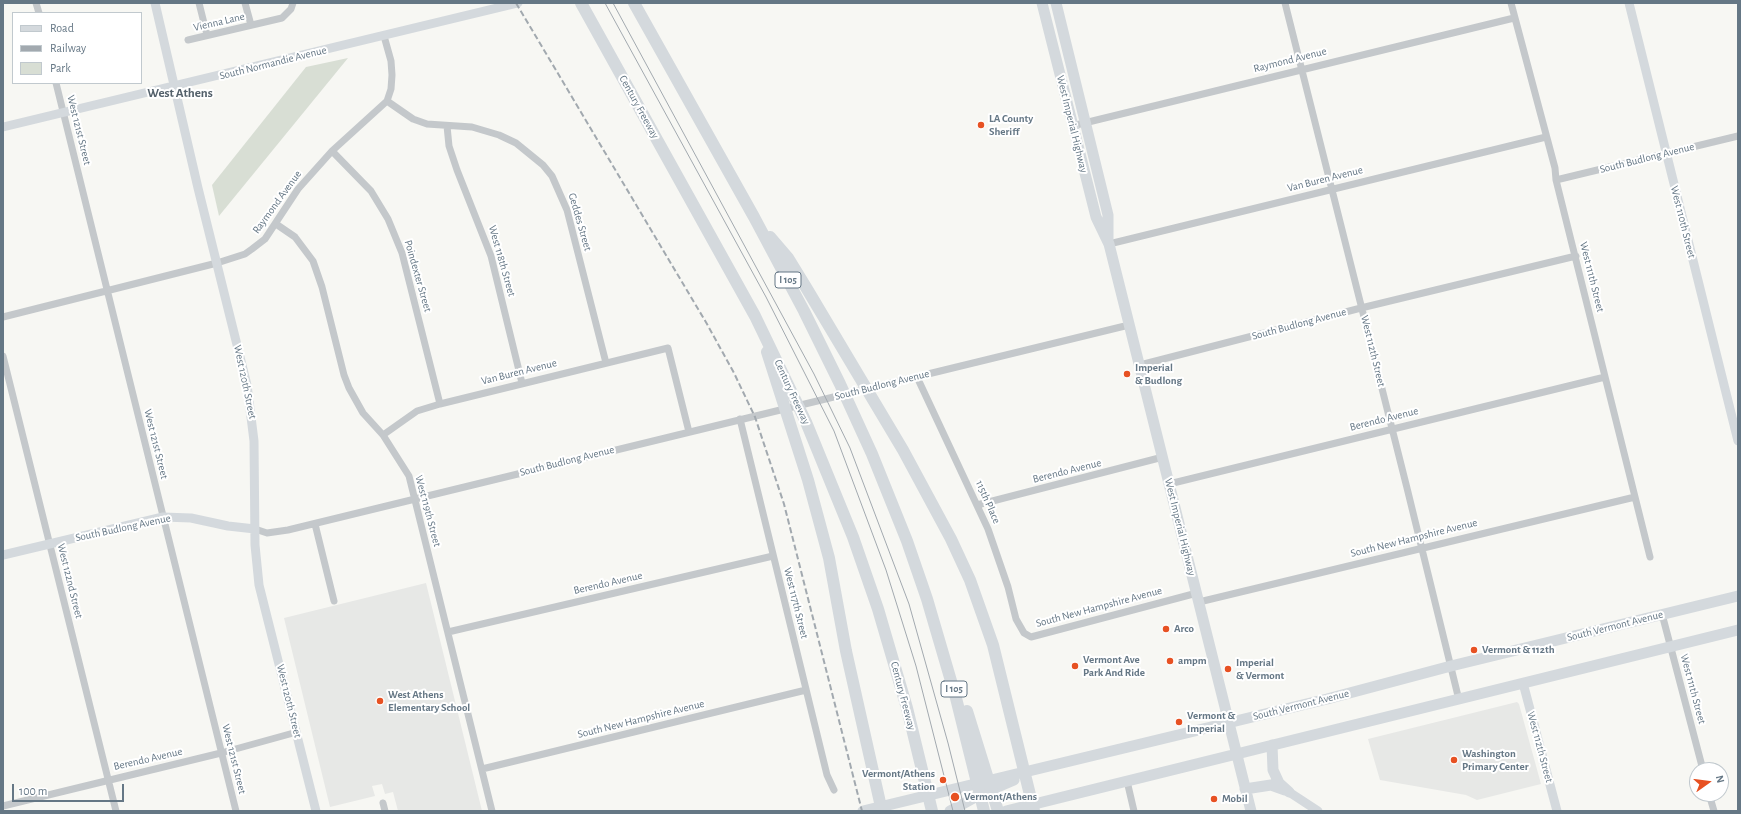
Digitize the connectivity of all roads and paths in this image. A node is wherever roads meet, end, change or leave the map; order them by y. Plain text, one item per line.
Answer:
1 (155, 3) edge
2 (199, 3) edge
3 (245, 3) edge
4 (293, 3) edge
5 (518, 3) edge
6 (581, 3) edge
7 (634, 3) edge
8 (1056, 3) edge
9 (1285, 3) edge
10 (1511, 3) edge
11 (1629, 3) edge
12 (1044, 4) edge
13 (1514, 18) junction
14 (251, 25) junction
15 (207, 35) junction
16 (384, 36) junction
17 (188, 40) dead end
18 (1302, 69) junction
19 (56, 84) edge
20 (174, 86) junction
21 (387, 101) junction
22 (63, 112) junction
23 (1085, 123) junction
24 (448, 126) junction
25 (1072, 126) junction
26 (3, 127) edge
27 (1738, 136) edge
28 (1546, 137) junction
29 (1078, 146) junction
30 (332, 151) junction
31 (1666, 154) junction
32 (1556, 180) junction
33 (1332, 188) junction
34 (1108, 215) junction
35 (754, 217) junction
36 (276, 224) junction
37 (1109, 244) junction
38 (1576, 256) junction
39 (217, 263) junction
40 (107, 291) junction
41 (1361, 308) junction
42 (755, 316) junction
43 (3, 317) edge
44 (1129, 325) junction
45 (3, 356) edge
46 (606, 363) junction
47 (1140, 365) junction
48 (917, 377) junction
49 (1605, 377) junction
50 (522, 383) junction
51 (440, 404) junction
52 (740, 419) junction
53 (1392, 428) junction
54 (689, 432) junction
55 (383, 435) junction
56 (1738, 441) edge
57 (1163, 457) junction
58 (1169, 484) junction
59 (1634, 497) junction
60 (415, 498) junction
61 (977, 506) junction
62 (163, 517) junction
63 (315, 524) junction
64 (255, 529) junction
65 (50, 544) junction
66 (1422, 547) junction
67 (3, 555) edge
68 (772, 556) junction
69 (1650, 557) dead end
70 (917, 569) junction
71 (1738, 596) edge
72 (1198, 598) junction
73 (334, 601) dead end
74 (1662, 614) junction
75 (1738, 630) edge
76 (448, 632) junction
77 (1031, 637) joint
78 (1671, 647) junction
79 (1451, 666) junction
80 (1523, 683) junction
81 (806, 690) junction
82 (1459, 700) junction
83 (1229, 723) junction
84 (297, 732) junction
85 (1272, 745) junction
86 (221, 753) junction
87 (1236, 753) junction
88 (1701, 762) edge
89 (482, 769) junction
90 (1025, 771) junction
91 (1012, 778) junction
92 (108, 779) junction
93 (1127, 781) junction
94 (1245, 788) junction
95 (834, 790) dead end
96 (1289, 792) junction
97 (383, 803) dead end
98 (3, 806) edge
99 (1029, 807) edge
100 (882, 809) edge
101 (116, 811) edge
102 (236, 811) edge
103 (316, 811) edge
104 (385, 811) edge
105 (492, 811) edge
106 (863, 811) edge
107 (932, 811) edge
108 (950, 811) edge
109 (984, 811) edge
110 (998, 811) edge
111 (1006, 811) edge
112 (1134, 811) edge
113 (1251, 811) edge
114 (1318, 811) edge
115 (1557, 811) edge

1 - 20 street, West 120th Street
2 - 15 street
3 - 14 street
4 - 14 street, Vienna Lane
5 - 16 street, South Normandie Avenue
6 - 42 highway, Century Freeway
7 - 35 highway, I 105
8 - 23 main road, West Imperial Highway
9 - 18 street, West 112th Street
10 - 13 street, West 111th Street
11 - 31 street, West 110th Street
12 - 25 main road, West Imperial Highway
13 - 18 street, Raymond Avenue
13 - 28 street, West 111th Street
14 - 15 street, Vienna Lane
15 - 17 street, Vienna Lane
16 - 20 street, South Normandie Avenue
16 - 21 street
18 - 23 street, Raymond Avenue
18 - 33 street, West 112th Street
19 - 22 street, West 121st Street
20 - 22 street, South Normandie Avenue
20 - 39 street, West 120th Street
21 - 24 street, Geddes Street
21 - 30 street, Raymond Avenue
22 - 26 street, South Normandie Avenue
22 - 40 street, West 121st Street
23 - 25 street, Raymond Avenue
23 - 34 main road, West Imperial Highway
24 - 46 street, Geddes Street
24 - 50 street, West 118th Street
25 - 29 main road, West Imperial Highway
27 - 31 street, South Budlong Avenue
28 - 32 street, West 111th Street
28 - 33 street, Van Buren Avenue
29 - 34 main road
29 - 37 main road, West Imperial Highway
30 - 36 street, Raymond Avenue
30 - 51 street, Poindexter Street
31 - 32 street, South Budlong Avenue
31 - 56 street, West 110th Street
32 - 38 street, West 111th Street
33 - 37 street, Van Buren Avenue
33 - 41 street, West 112th Street
34 - 37 main road, West Imperial Highway
35 - 70 highway, I 105
35 - 90 highway
36 - 39 street, Raymond Avenue
36 - 55 street, West 119th Street
37 - 44 main road, West Imperial Highway
38 - 41 street, South Budlong Avenue
38 - 49 street, West 111th Street
39 - 40 street, Raymond Avenue
39 - 64 street, West 120th Street
40 - 43 street, Raymond Avenue
40 - 62 street, West 121st Street
41 - 47 street, South Budlong Avenue
41 - 53 street, West 112th Street
42 - 100 highway
42 - 107 highway, Century Freeway
44 - 47 main road, West Imperial Highway
44 - 48 street, South Budlong Avenue
45 - 65 street, West 122nd Street
46 - 50 street, Van Buren Avenue
46 - 54 street, Van Buren Avenue
47 - 57 main road, West Imperial Highway
48 - 52 street, South Budlong Avenue
48 - 61 street, 115th Place
49 - 53 street, Berendo Avenue
49 - 59 street, West 111th Street
50 - 51 street, Van Buren Avenue
51 - 55 street, Van Buren Avenue
52 - 54 street, South Budlong Avenue
52 - 68 street, West 117th Street
53 - 58 street, Berendo Avenue
53 - 66 street, West 112th Street
54 - 60 street, South Budlong Avenue
55 - 60 street, West 119th Street
57 - 58 main road, West Imperial Highway
57 - 61 street, Berendo Avenue
58 - 72 main road, West Imperial Highway
59 - 66 street, South New Hampshire Avenue
59 - 69 street, West 111th Street
60 - 63 street, South Budlong Avenue
60 - 76 street, West 119th Street
61 - 77 street, 115th Place
62 - 64 street, South Budlong Avenue
62 - 65 street, South Budlong Avenue
62 - 86 street, West 121st Street
63 - 64 street, South Budlong Avenue
63 - 73 street
64 - 84 street, West 120th Street
65 - 67 street, South Budlong Avenue
65 - 92 street, West 122nd Street
66 - 72 street, South New Hampshire Avenue
66 - 79 street, West 112th Street
68 - 76 street, Berendo Avenue
68 - 81 street, West 117th Street
70 - 109 highway, I 105
70 - 110 highway
71 - 74 main road, South Vermont Avenue
72 - 77 street, South New Hampshire Avenue
72 - 83 main road, West Imperial Highway
74 - 78 street, West 111th Street
74 - 79 main road, South Vermont Avenue
75 - 78 main road
76 - 89 street, West 119th Street
78 - 80 main road
78 - 88 street, West 111th Street
79 - 82 street, West 112th Street
79 - 83 main road, South Vermont Avenue
80 - 82 main road
80 - 115 street, West 112th Street
81 - 89 street, South New Hampshire Avenue
81 - 95 street, West 117th Street
82 - 85 main road
83 - 87 main road, West Imperial Highway
83 - 90 main road, South Vermont Avenue
84 - 86 street, Berendo Avenue
84 - 103 street, West 120th Street
85 - 87 main road
85 - 96 main road
86 - 92 street, Berendo Avenue
86 - 102 street, West 121st Street
87 - 93 main road
87 - 94 main road, West Imperial Highway
89 - 105 street, West 119th Street
90 - 91 main road, South Vermont Avenue
90 - 99 highway
91 - 100 main road, South Vermont Avenue
91 - 108 main road
92 - 98 street, Berendo Avenue
92 - 101 street, West 122nd Street
93 - 99 main road
93 - 112 street
94 - 96 main road
94 - 113 main road, West Imperial Highway
96 - 114 street
97 - 104 street
99 - 111 main road
100 - 106 main road, South Vermont Avenue

